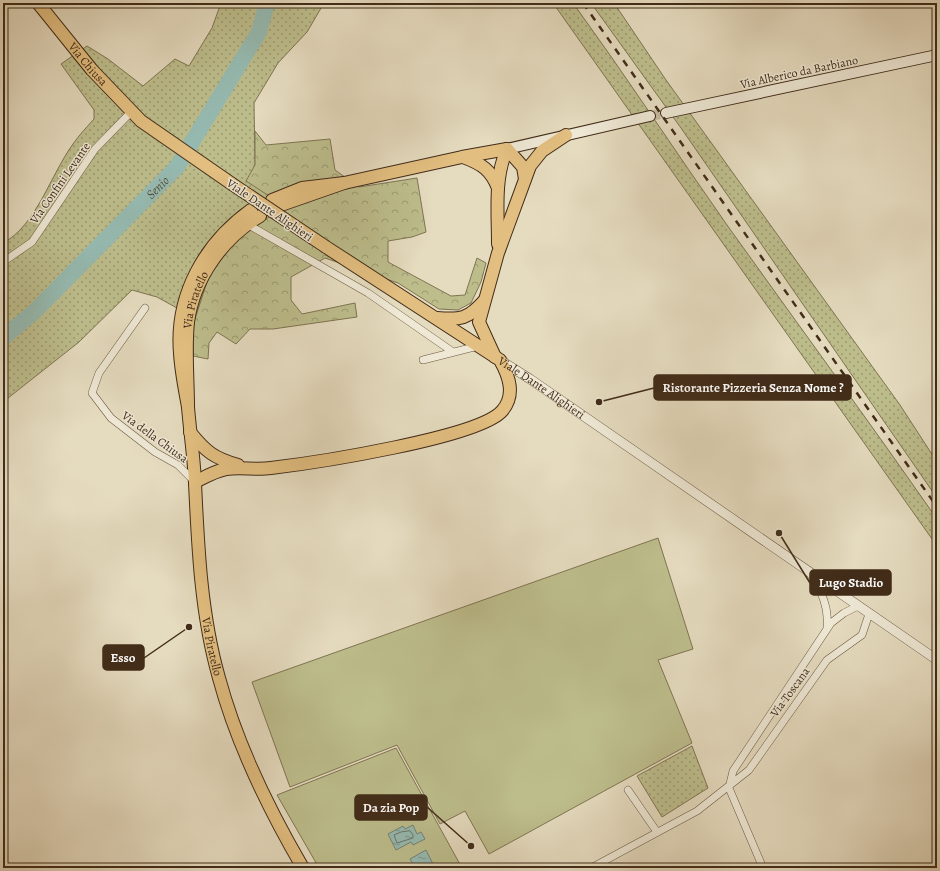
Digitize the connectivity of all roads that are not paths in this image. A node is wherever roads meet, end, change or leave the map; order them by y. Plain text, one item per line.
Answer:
1 (38, 3) edge
2 (937, 54) edge
3 (132, 112) junction
4 (666, 113) tunnel mouth
5 (650, 116) tunnel mouth
6 (141, 121) joint
7 (566, 135) junction
8 (507, 149) junction
9 (462, 157) junction
10 (525, 179) junction
11 (498, 190) junction
12 (276, 202) dead end
13 (247, 224) junction
14 (498, 253) junction
15 (3, 262) edge
16 (484, 300) junction
17 (145, 308) dead end
18 (435, 317) junction
19 (478, 346) junction
20 (453, 352) junction
21 (498, 359) junction
22 (422, 360) dead end
23 (188, 407) junction
24 (190, 432) junction
25 (249, 468) junction
26 (195, 482) junction
27 (810, 573) junction
28 (858, 606) junction
29 (870, 614) junction
30 (827, 629) junction
31 (937, 660) edge
32 (729, 788) junction
33 (628, 790) dead end
34 (658, 832) junction
35 (303, 868) edge
36 (591, 868) edge
37 (763, 868) edge

1 - 3 main road, Via Chiusa
2 - 4 main road, Via Alberico da Barbiano
3 - 6 main road, Via Chiusa
3 - 15 street, Via Confini Levante
5 - 7 main road
6 - 18 main road, Viale Dante Alighieri, bridge
7 - 8 main road
7 - 10 main road
8 - 9 main road
8 - 10 main road
8 - 11 main road
9 - 11 main road
9 - 12 main road
10 - 14 main road
11 - 14 main road
13 - 20 street
13 - 23 main road, Via Piratello
13 - 23 main road, Via Piratello
14 - 16 main road
16 - 18 main road
16 - 21 main road
17 - 26 street, Via della Chiusa
18 - 19 main road, Viale Dante Alighieri
19 - 20 street
19 - 21 main road, Viale Dante Alighieri
20 - 22 street
21 - 25 main road
21 - 27 street, Viale Dante Alighieri
23 - 24 main road, Via Piratello
24 - 25 main road
24 - 26 main road, Via Piratello
25 - 26 main road
26 - 35 main road, Via Piratello
27 - 28 street, Viale Dante Alighieri
27 - 30 street
28 - 29 street, Viale Dante Alighieri
28 - 30 street, Via Toscana
29 - 31 street, Viale Dante Alighieri
29 - 32 street, Via Toscana
30 - 32 street, Via Toscana
32 - 34 street, Via Toscana
32 - 37 street
33 - 34 street
34 - 36 street, Via Toscana

